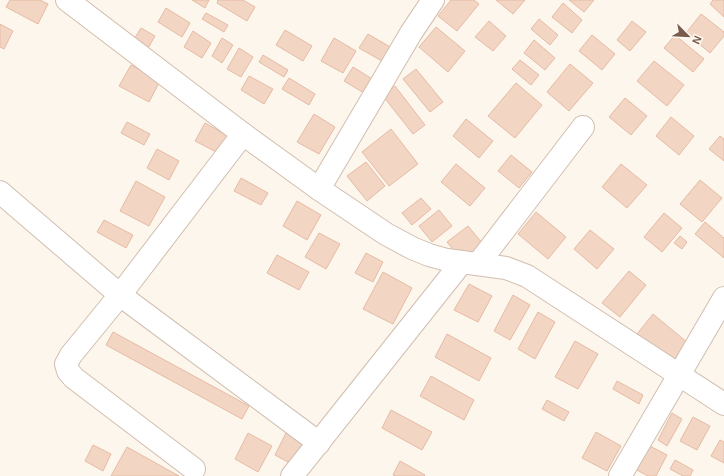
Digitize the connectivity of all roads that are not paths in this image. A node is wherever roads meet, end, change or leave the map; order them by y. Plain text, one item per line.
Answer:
1 (68, 0) edge
2 (433, 0) edge
3 (583, 127) dead end
4 (243, 134) junction
5 (318, 189) junction
6 (0, 192) edge
7 (470, 263) junction
8 (120, 295) junction
9 (724, 298) edge
10 (680, 375) junction
11 (724, 404) edge
12 (319, 443) junction
13 (194, 469) dead end
14 (292, 476) edge
15 (620, 476) edge

1 - 4 street
2 - 5 street
3 - 7 street
4 - 5 street
4 - 8 street
5 - 7 street
6 - 8 street
7 - 10 street
7 - 12 street
8 - 12 street
8 - 13 street
9 - 10 street
10 - 11 street
10 - 15 street
12 - 14 street

